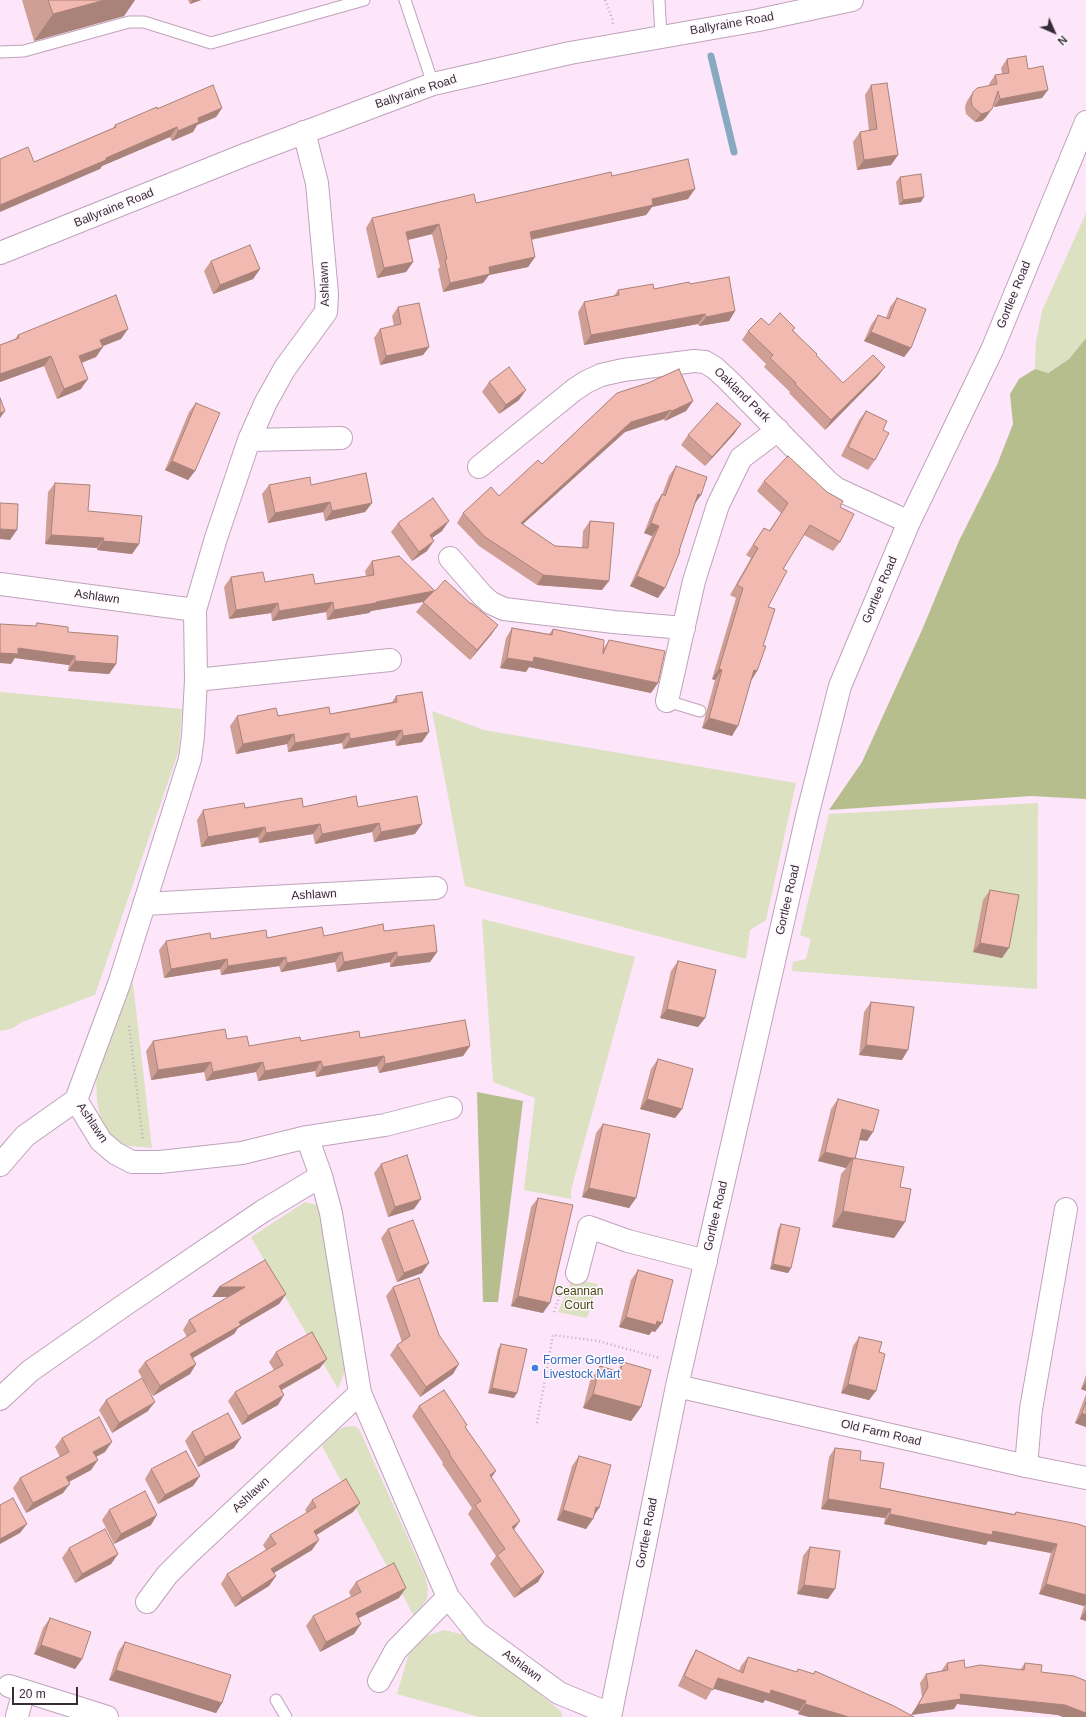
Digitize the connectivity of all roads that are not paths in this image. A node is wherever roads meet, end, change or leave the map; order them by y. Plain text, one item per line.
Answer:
1 (364, 0) edge
2 (405, 0) edge
3 (659, 0) edge
4 (852, 0) edge
5 (661, 36) junction
6 (0, 52) edge
7 (433, 84) junction
8 (1086, 122) edge
9 (304, 132) junction
10 (0, 254) edge
11 (778, 430) junction
12 (341, 438) dead end
13 (248, 440) junction
14 (479, 467) dead end
15 (909, 522) junction
16 (450, 558) dead end
17 (0, 584) edge
18 (195, 610) junction
19 (684, 628) junction
20 (390, 660) dead end
21 (196, 680) junction
22 (666, 701) joint
23 (700, 711) dead end
24 (436, 888) dead end
25 (144, 904) junction
26 (76, 1100) junction
27 (452, 1108) dead end
28 (307, 1138) junction
29 (0, 1165) edge
30 (321, 1176) junction
31 (1066, 1209) dead end
32 (706, 1261) junction
33 (577, 1273) road end
34 (677, 1386) junction
35 (360, 1393) junction
36 (0, 1398) edge
37 (1026, 1466) junction
38 (1086, 1478) edge
39 (448, 1597) junction
40 (147, 1602) dead end
41 (379, 1681) dead end
42 (276, 1700) dead end
43 (610, 1715) edge
44 (17, 1716) edge
45 (108, 1717) edge
46 (286, 1717) edge

1 - 6 lane
2 - 7 lane
3 - 5 lane
4 - 5 street, Ballyraine Road
5 - 7 street, Ballyraine Road
7 - 9 street, Ballyraine Road
8 - 15 street, Gortlee Road
9 - 10 street, Ballyraine Road
9 - 13 street, Ashlawn
11 - 14 street, Oakland Park
11 - 15 street, Oakland Park
11 - 19 street
12 - 13 street
13 - 18 street, Ashlawn
15 - 32 street, Gortlee Road
16 - 19 street
17 - 18 street, Ashlawn
18 - 21 street, Ashlawn
19 - 22 street
20 - 21 street
21 - 25 street, Ashlawn
22 - 23 lane
24 - 25 street, Ashlawn
25 - 26 street, Ashlawn
26 - 28 street, Ashlawn
26 - 29 street
27 - 28 street, Ashlawn
28 - 30 street, Ashlawn
30 - 35 street, Ashlawn
30 - 36 street
31 - 37 street
32 - 33 street
32 - 34 street, Gortlee Road
34 - 37 street, Old Farm Road
34 - 43 street, Gortlee Road
35 - 39 street, Ashlawn
35 - 40 street, Ashlawn
37 - 38 street, Old Farm Road
39 - 41 street
39 - 43 street, Ashlawn
42 - 46 lane
44 - 45 street

